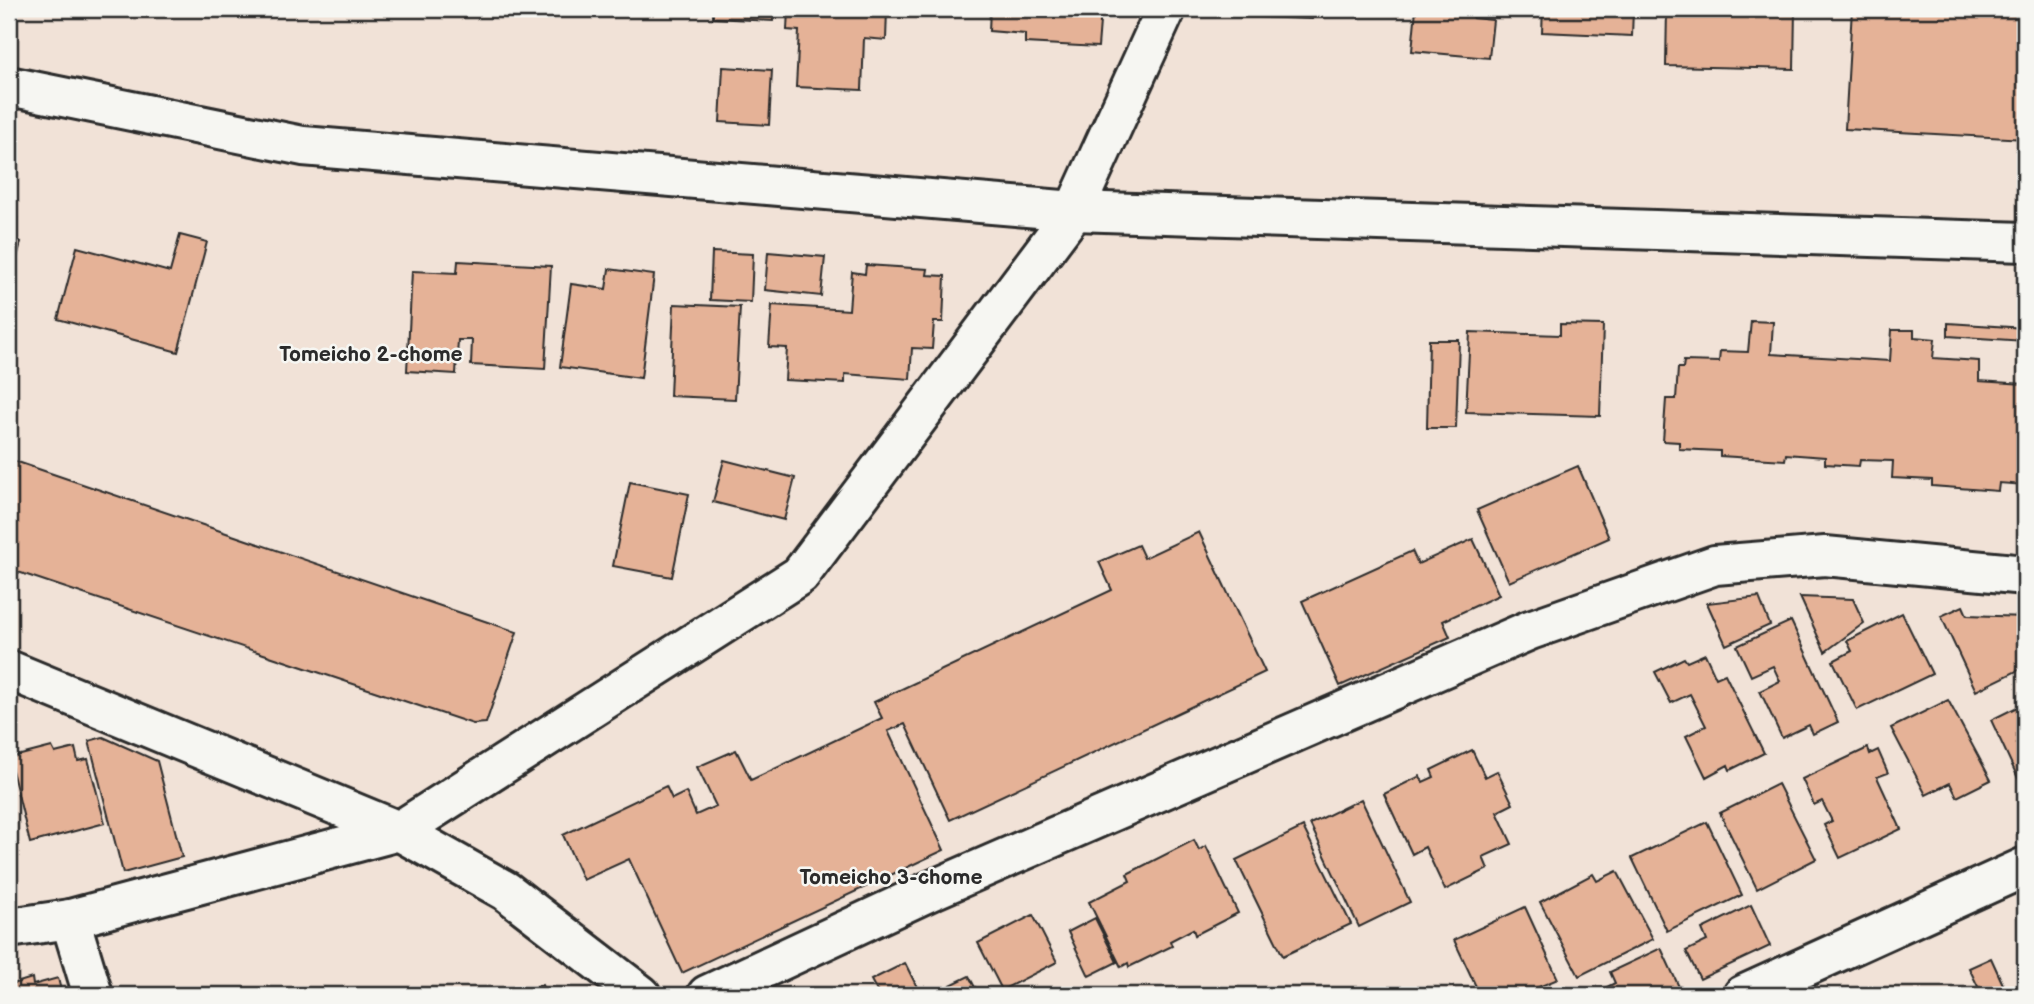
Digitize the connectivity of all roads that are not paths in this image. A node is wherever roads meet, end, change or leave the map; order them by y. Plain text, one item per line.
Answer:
1 (1166, 9) edge
2 (9, 86) edge
3 (1074, 211) junction
4 (2025, 242) edge
5 (2025, 575) edge
6 (9, 670) edge
7 (400, 831) junction
8 (2025, 867) edge
9 (70, 919) junction
10 (9, 928) edge
11 (93, 995) edge
12 (641, 995) edge
13 (707, 995) edge
14 (1743, 995) edge

1 - 3 street
2 - 3 street
3 - 4 street
3 - 7 street
5 - 13 street
6 - 7 street
7 - 9 street
7 - 12 street
8 - 14 street
9 - 10 street
9 - 11 street

